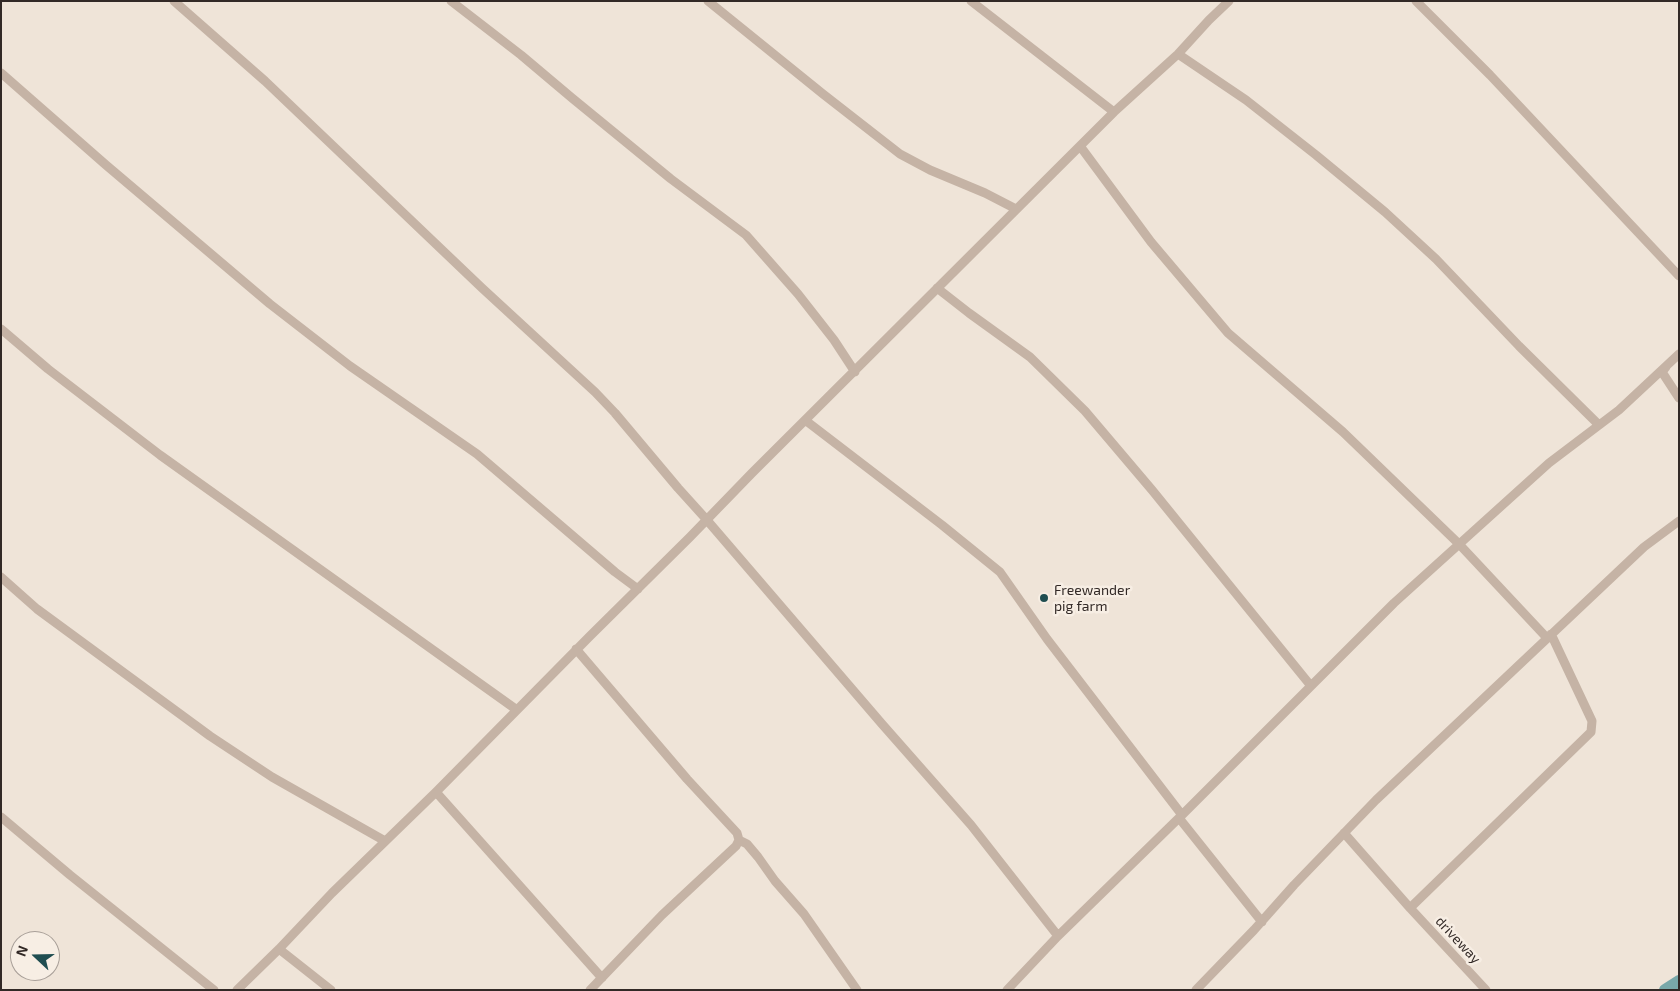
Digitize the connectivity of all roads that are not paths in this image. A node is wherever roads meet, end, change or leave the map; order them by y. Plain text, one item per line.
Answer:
1 (174, 1) edge
2 (451, 1) edge
3 (708, 1) edge
4 (971, 1) edge
5 (1229, 1) edge
6 (1416, 1) edge
7 (1178, 54) junction
8 (1, 73) edge
9 (1114, 112) junction
10 (1080, 146) junction
11 (1016, 210) junction
12 (1679, 276) edge
13 (937, 288) junction
14 (1, 329) edge
15 (1679, 355) edge
16 (855, 372) junction
17 (1662, 372) junction
18 (1679, 397) edge
19 (805, 420) junction
20 (1599, 425) junction
21 (706, 519) junction
22 (1679, 521) edge
23 (1459, 544) junction
24 (1, 576) edge
25 (638, 589) junction
26 (1549, 636) junction
27 (576, 649) junction
28 (1311, 686) junction
29 (517, 710) junction
30 (436, 792) junction
31 (1181, 816) junction
32 (1, 817) edge
33 (1344, 833) junction
34 (739, 840) junction
35 (385, 842) junction
36 (1410, 908) junction
37 (1262, 922) junction
38 (1058, 936) junction
39 (280, 949) junction
40 (602, 978) junction
41 (214, 990) edge
42 (237, 990) edge
43 (332, 990) edge
44 (590, 990) edge
45 (858, 990) edge
46 (1007, 990) edge
47 (1196, 990) edge
48 (1486, 990) edge

1 - 21 street
2 - 16 street
3 - 11 street
4 - 9 street
5 - 7 street
6 - 12 street
7 - 9 street
7 - 20 street
8 - 25 street
9 - 10 street
10 - 11 street
10 - 23 street
11 - 13 street
13 - 16 street
13 - 28 street
14 - 29 street
15 - 17 street
16 - 19 street
17 - 18 street
17 - 20 street
19 - 21 street
19 - 31 street
20 - 23 street
21 - 25 street
21 - 38 street
22 - 26 street
23 - 26 street
23 - 28 street
24 - 35 street
25 - 27 street
26 - 33 street
26 - 36 street
27 - 29 street
27 - 34 street
28 - 31 street
29 - 30 street
30 - 35 street
30 - 40 street
31 - 37 street
31 - 38 street
32 - 41 street
33 - 36 street, driveway
33 - 37 street
34 - 40 street
34 - 45 street
35 - 39 street
36 - 48 street, driveway
37 - 47 street
38 - 46 street
39 - 42 street
39 - 43 street
40 - 44 street

